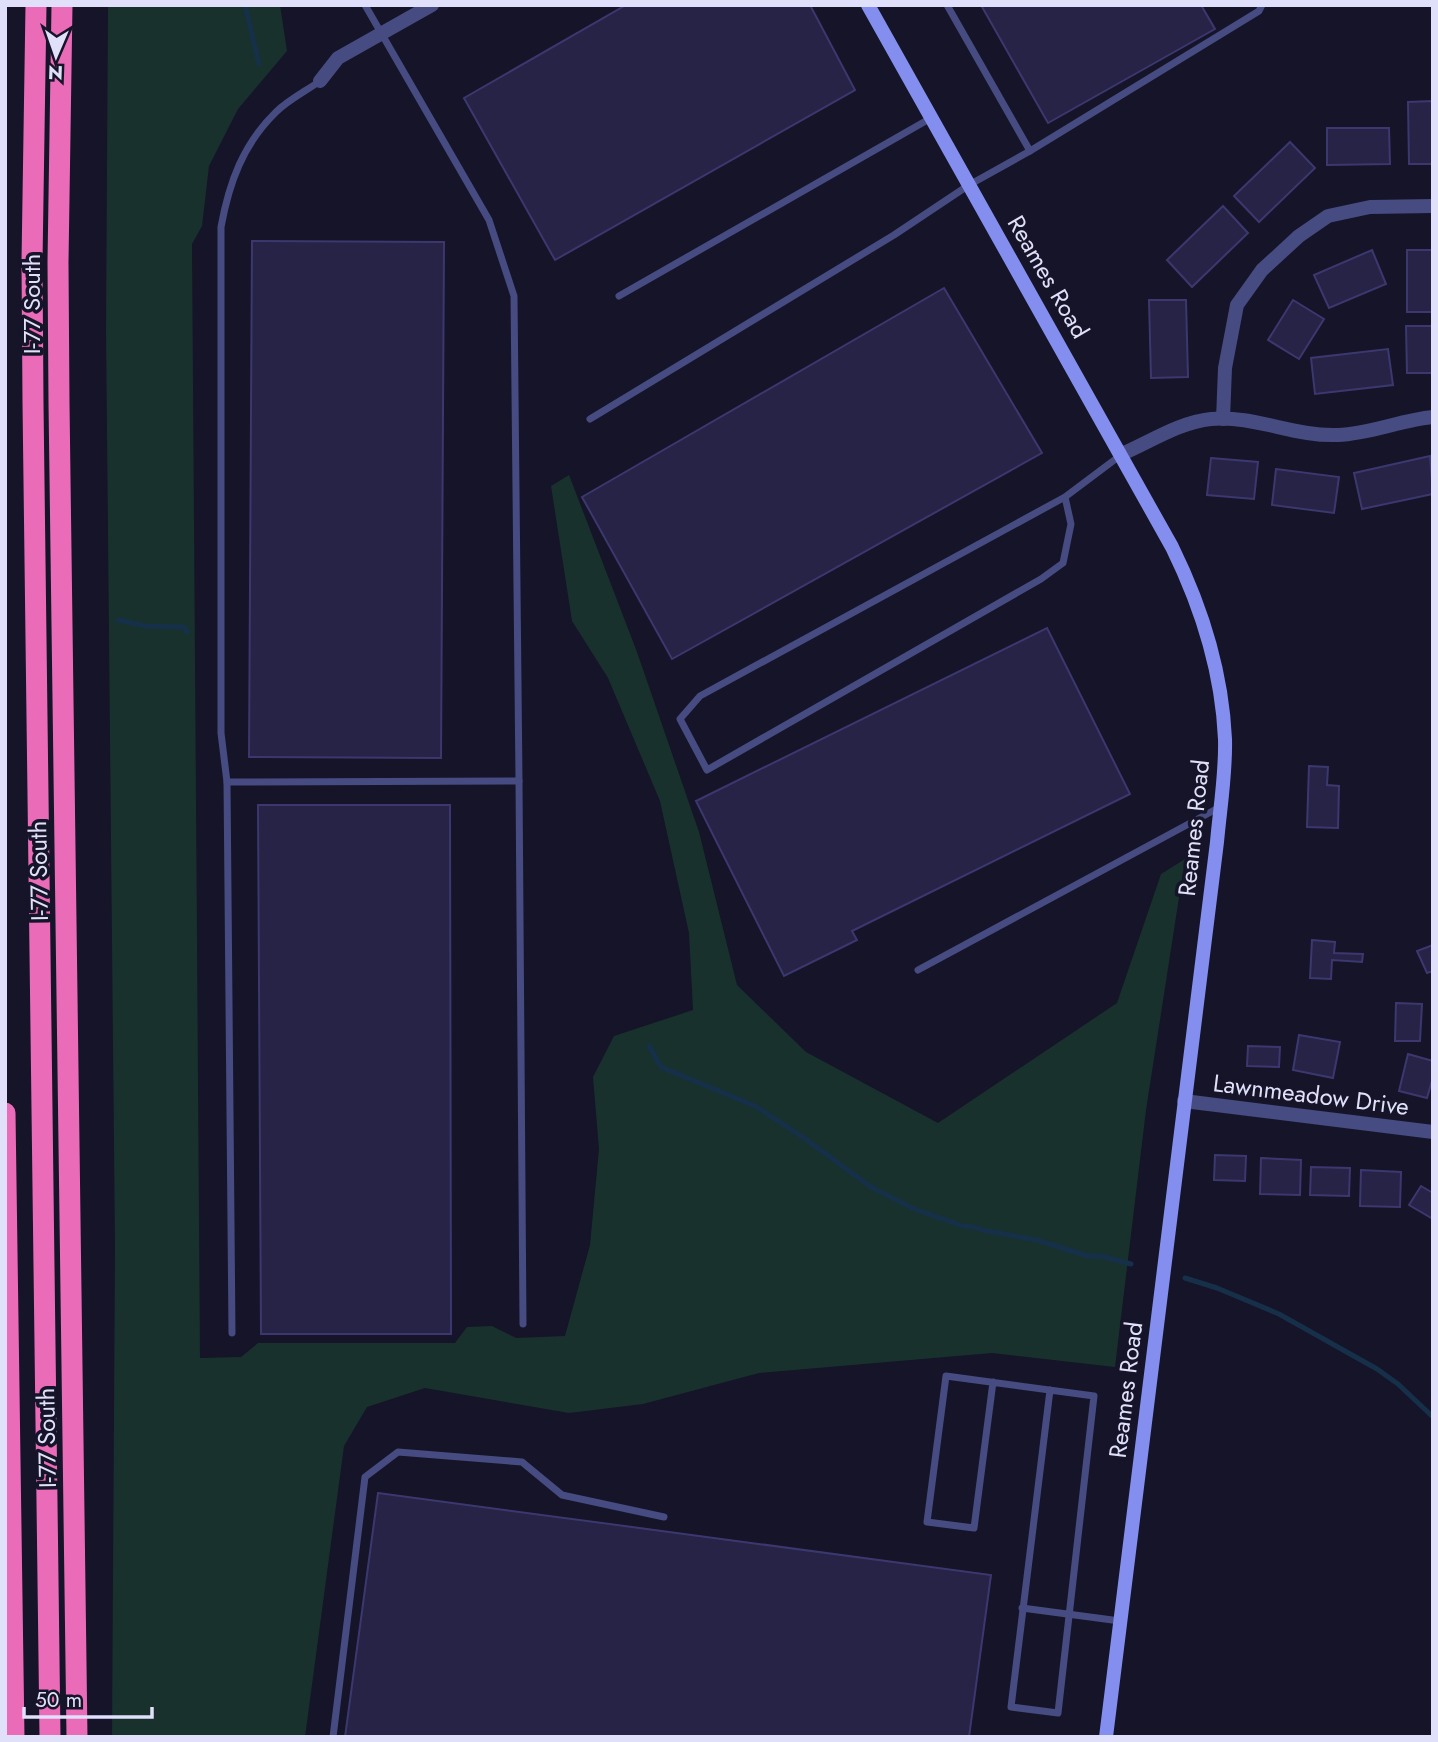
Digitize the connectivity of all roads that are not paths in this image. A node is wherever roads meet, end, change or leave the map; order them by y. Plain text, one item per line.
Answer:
1 (36, 5) edge
2 (62, 5) edge
3 (365, 5) edge
4 (432, 5) edge
5 (868, 5) edge
6 (947, 5) edge
7 (1262, 5) edge
8 (381, 34) junction
9 (320, 81) joint
10 (931, 117) junction
11 (1030, 151) junction
12 (969, 185) junction
13 (1433, 206) edge
14 (619, 296) dead end
15 (1433, 417) edge
16 (590, 419) dead end
17 (1223, 419) junction
18 (1122, 454) junction
19 (1065, 497) junction
20 (519, 781) junction
21 (227, 782) junction
22 (1221, 807) junction
23 (918, 970) dead end
24 (1184, 1101) junction
25 (5, 1113) edge
26 (1433, 1132) edge
27 (523, 1324) dead end
28 (232, 1333) dead end
29 (993, 1382) junction
30 (1050, 1390) junction
31 (664, 1517) dead end
32 (1022, 1608) junction
33 (1068, 1614) junction
34 (1120, 1621) junction
35 (14, 1737) edge
36 (51, 1737) edge
37 (77, 1737) edge
38 (333, 1737) edge
39 (1106, 1737) edge

1 - 36 highway
2 - 37 highway, I-77 South
3 - 8 lane
4 - 8 street
5 - 10 main road, Reames Road
6 - 11 lane
7 - 11 lane
8 - 9 street
8 - 20 lane
9 - 21 lane
10 - 12 main road, Reames Road
10 - 14 lane
11 - 12 lane
12 - 16 lane
12 - 18 main road, Reames Road
13 - 17 street
15 - 17 street
17 - 18 street
18 - 19 lane
18 - 22 main road, Reames Road
19 - 19 lane
20 - 21 lane
20 - 27 lane
21 - 28 lane
22 - 23 lane
22 - 24 main road, Reames Road
24 - 26 street, Lawnmeadow Drive
24 - 34 main road, Reames Road
25 - 35 highway
29 - 29 lane
29 - 30 lane
30 - 32 lane
30 - 33 lane
31 - 38 lane
32 - 33 lane
32 - 33 lane
33 - 34 lane
34 - 39 main road, Reames Road

